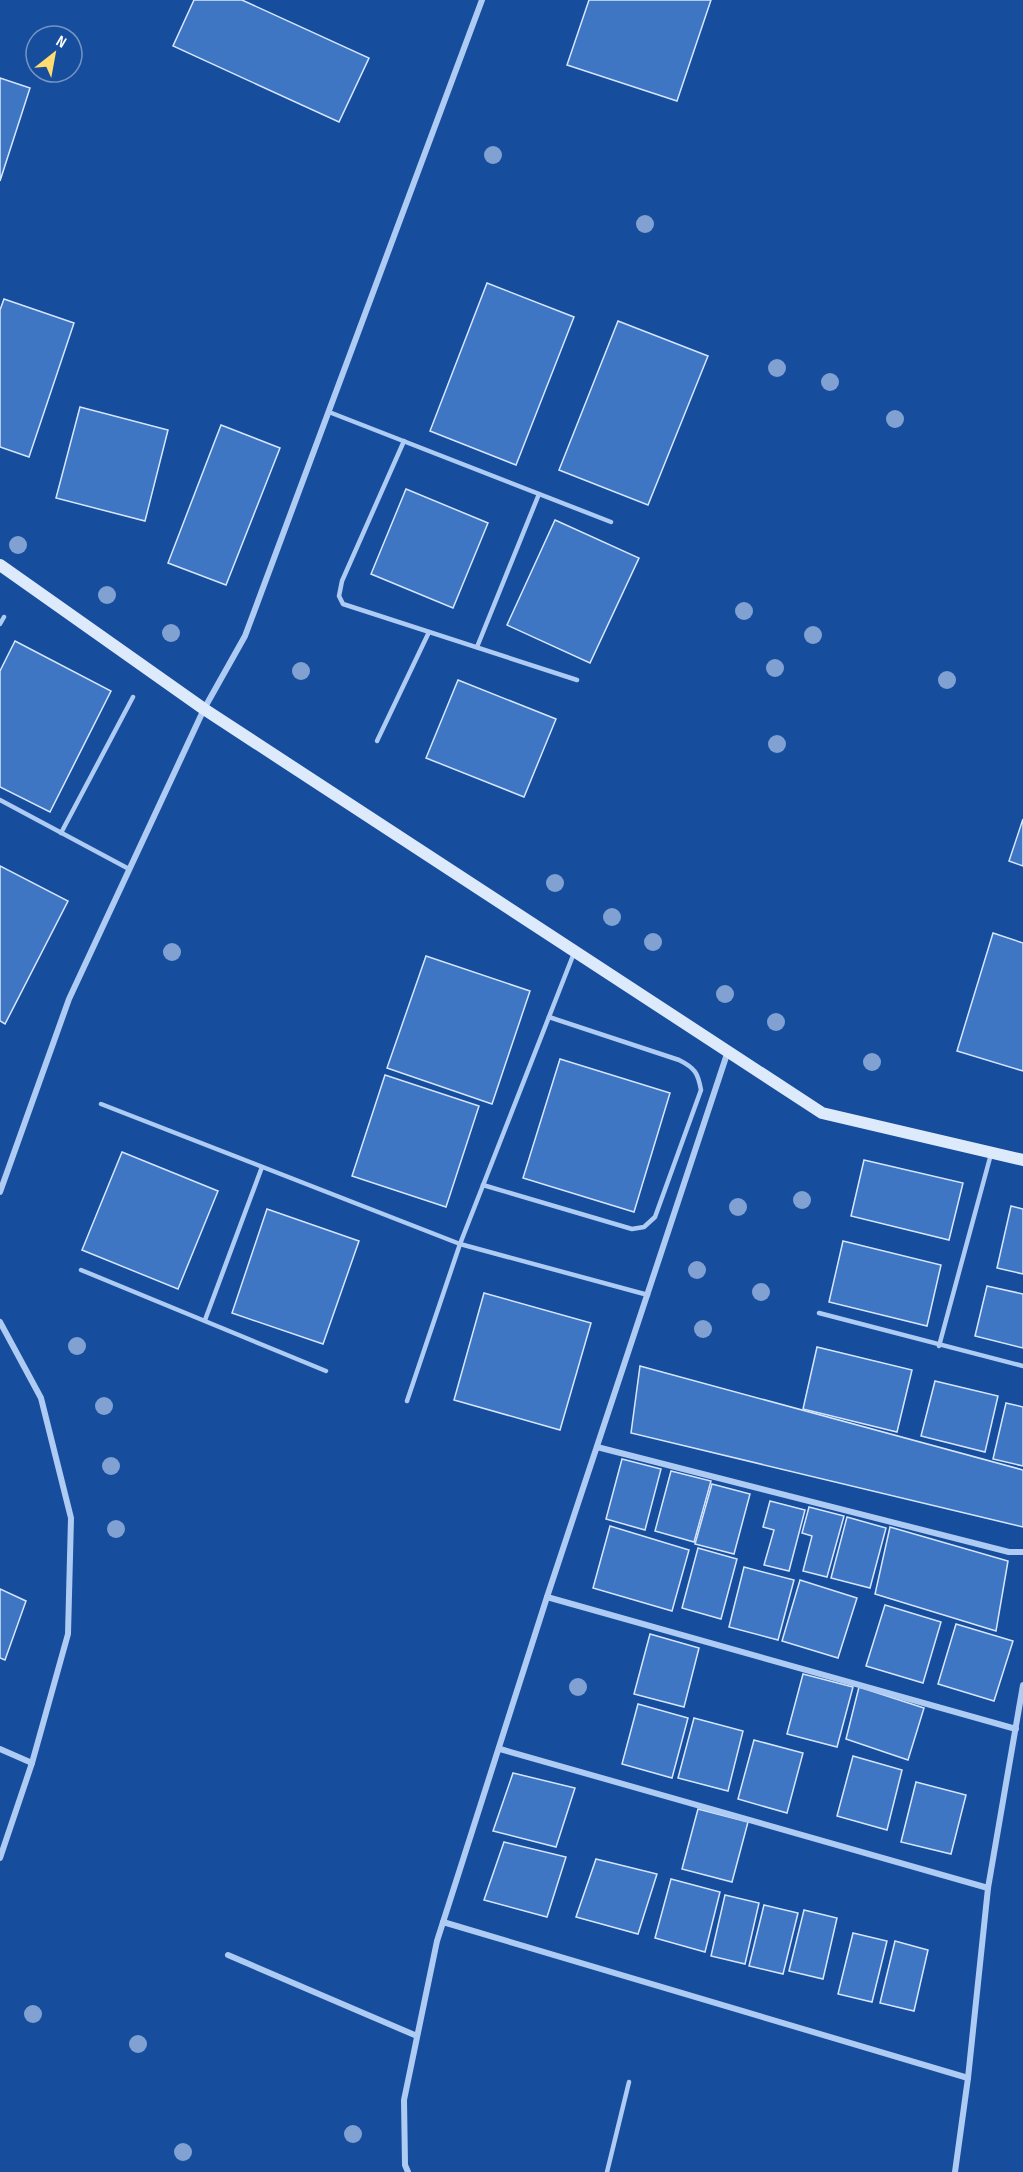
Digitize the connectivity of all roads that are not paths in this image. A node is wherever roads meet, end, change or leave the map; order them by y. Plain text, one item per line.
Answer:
1 (482, 0) edge
2 (329, 412) junction
3 (404, 441) junction
4 (539, 494) junction
5 (611, 522) dead end
6 (0, 565) edge
7 (4, 617) dead end
8 (0, 624) edge
9 (429, 632) junction
10 (477, 647) junction
11 (577, 680) dead end
12 (133, 697) dead end
13 (204, 709) junction
14 (377, 741) dead end
15 (0, 800) edge
16 (61, 833) junction
17 (129, 869) junction
18 (575, 951) junction
19 (549, 1017) junction
20 (728, 1050) junction
21 (101, 1104) dead end
22 (992, 1153) junction
23 (1023, 1160) edge
24 (262, 1167) junction
25 (483, 1185) junction
26 (0, 1192) edge
27 (460, 1244) junction
28 (81, 1270) dead end
29 (648, 1295) junction
30 (819, 1313) dead end
31 (205, 1320) junction
32 (0, 1322) edge
33 (939, 1346) junction
34 (1023, 1366) edge
35 (326, 1371) dead end
36 (407, 1401) dead end
37 (597, 1447) junction
38 (1023, 1552) edge
39 (547, 1597) junction
40 (1023, 1689) edge
41 (1016, 1729) junction
42 (0, 1749) edge
43 (500, 1749) junction
44 (32, 1763) junction
45 (0, 1858) edge
46 (988, 1888) junction
47 (442, 1922) junction
48 (228, 1955) dead end
49 (417, 2036) junction
50 (968, 2078) junction
51 (629, 2082) dead end
52 (408, 2172) edge
53 (607, 2172) edge
54 (955, 2172) edge

1 - 2 street
2 - 3 lane
2 - 13 street
3 - 4 lane
3 - 9 lane
4 - 5 lane
4 - 10 lane
6 - 13 street
7 - 8 lane
9 - 10 lane
9 - 14 lane
10 - 11 lane
12 - 16 lane
13 - 17 street
13 - 18 street
15 - 16 lane
16 - 17 lane
17 - 26 street
18 - 19 lane
18 - 20 street
19 - 25 lane
19 - 25 lane
20 - 22 street
20 - 29 street
21 - 24 lane
22 - 23 street
22 - 33 lane
24 - 27 lane
24 - 31 lane
25 - 27 lane
27 - 29 lane
27 - 36 lane
28 - 31 lane
29 - 37 street
30 - 33 lane
31 - 35 lane
32 - 44 street
33 - 34 lane
37 - 38 street
37 - 39 street
39 - 41 street
39 - 43 street
40 - 41 street
41 - 46 street
42 - 44 street
43 - 46 street
43 - 47 street
44 - 45 street
46 - 50 street
47 - 49 street
47 - 50 street
48 - 49 street
49 - 52 street
50 - 54 street
51 - 53 lane

